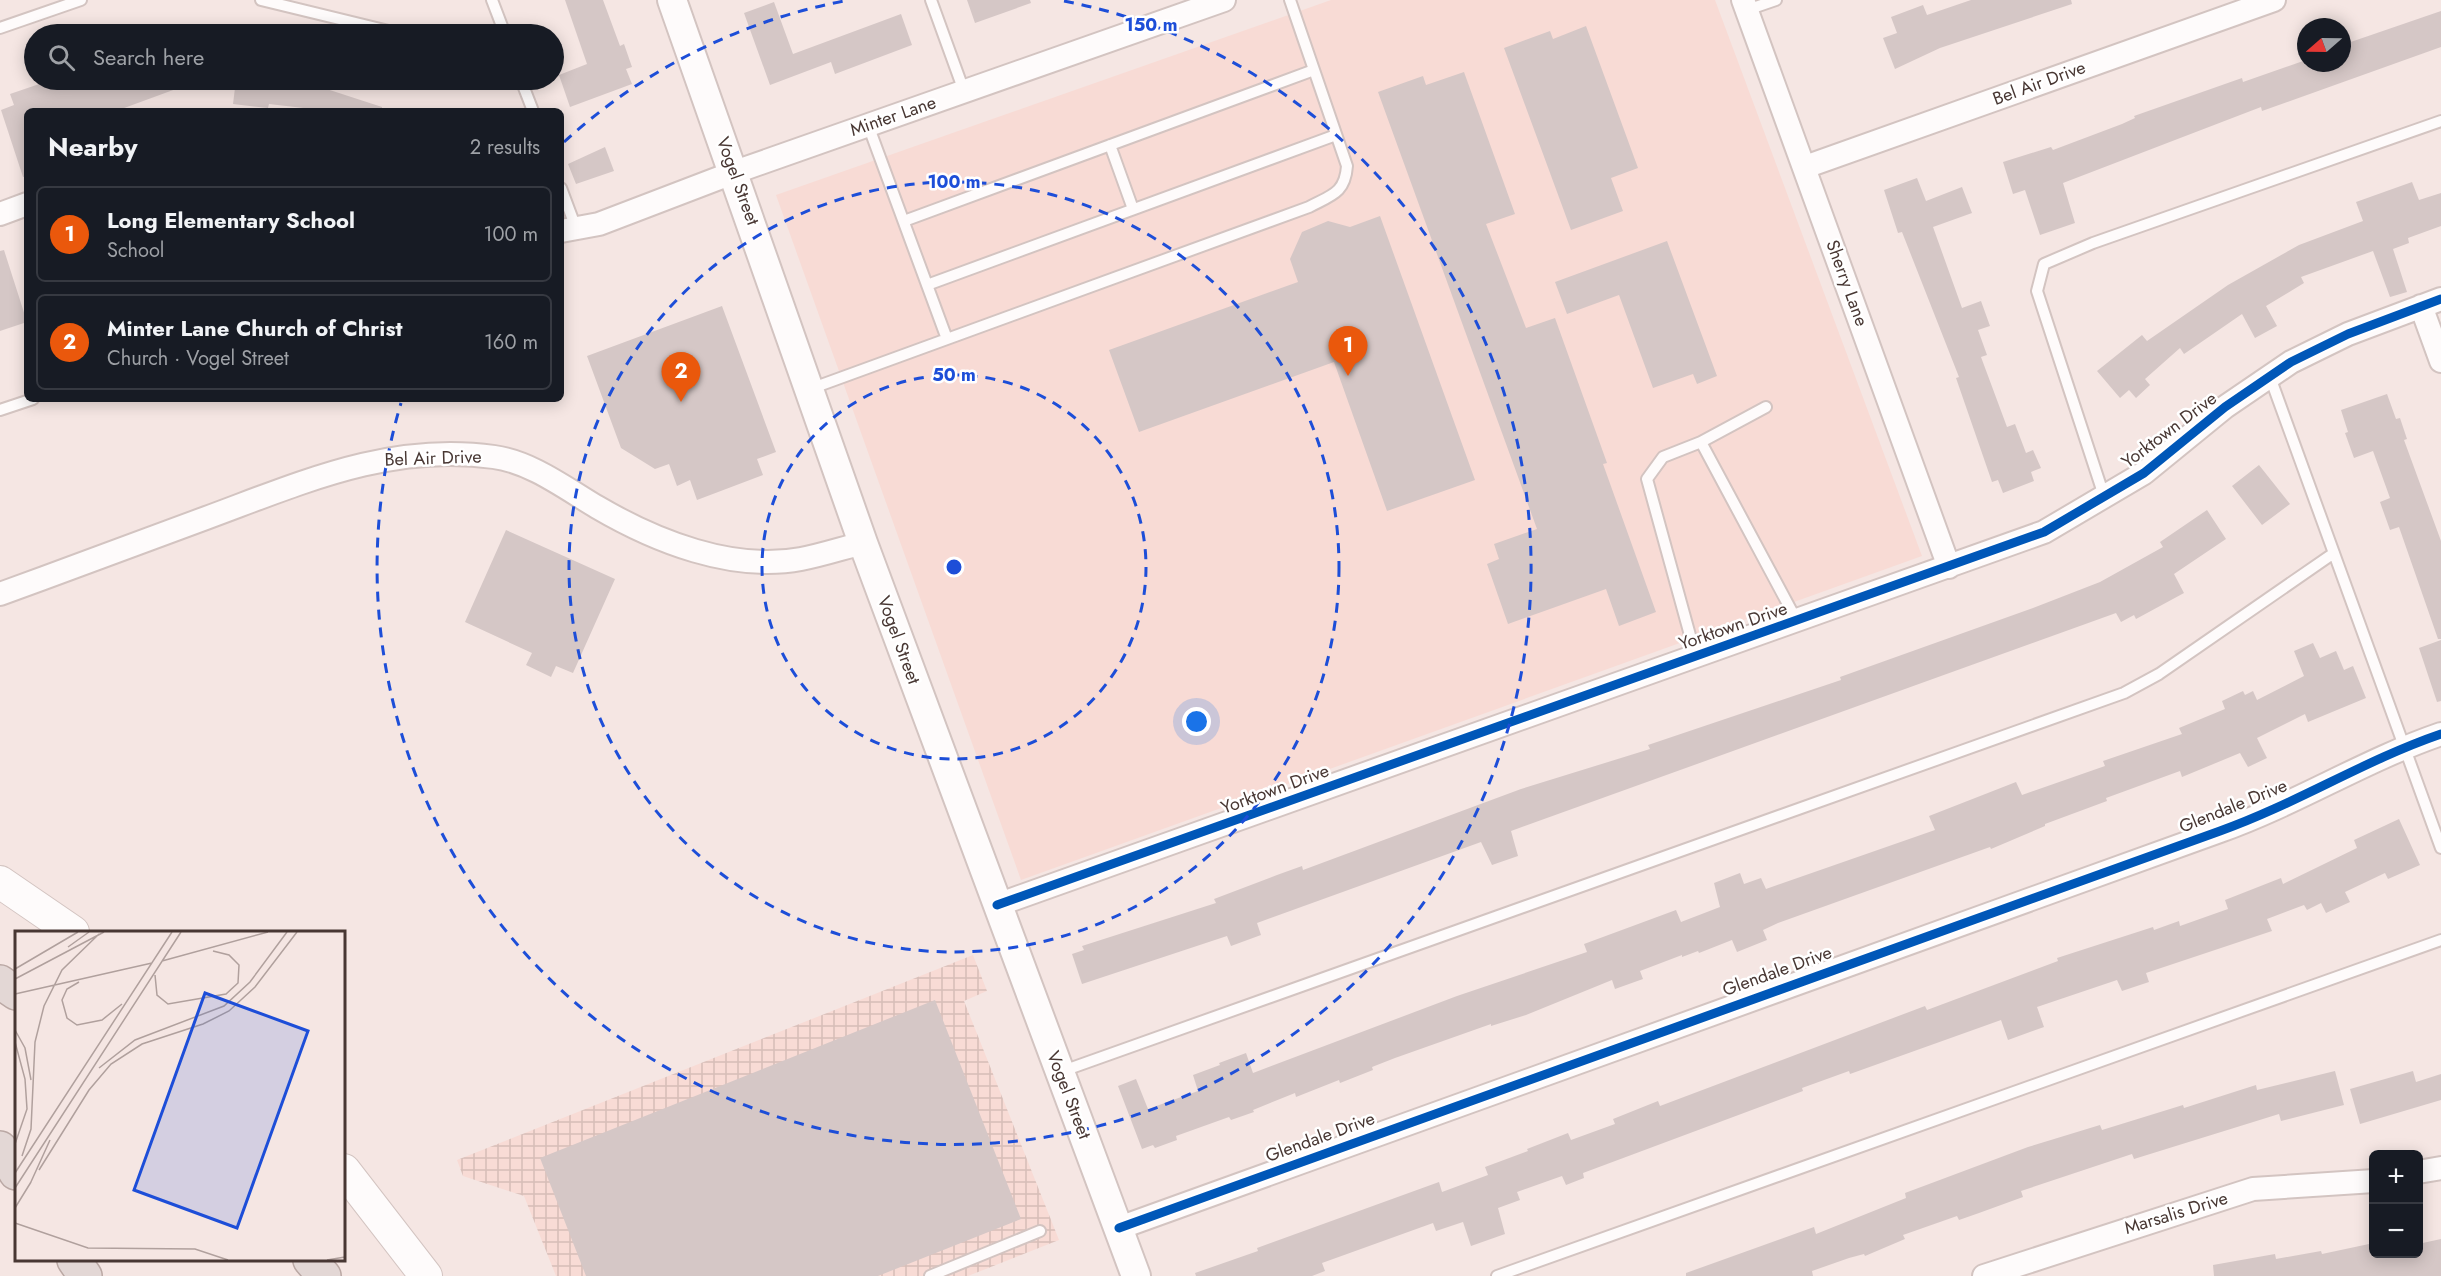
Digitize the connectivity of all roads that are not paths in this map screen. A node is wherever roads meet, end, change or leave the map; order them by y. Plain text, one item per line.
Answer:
1 (81, 0) edge
2 (261, 0) edge
3 (492, 0) edge
4 (672, 0) edge
5 (931, 0) edge
6 (1224, 0) edge
7 (1290, 0) edge
8 (1776, 0) edge
9 (2274, 0) edge
10 (1745, 5) edge
11 (360, 24) edge
12 (501, 24) edge
13 (0, 28) edge
14 (1314, 70) junction
15 (525, 90) edge
16 (964, 91) junction
17 (532, 108) edge
18 (2441, 121) edge
19 (868, 125) junction
20 (1336, 135) junction
21 (1110, 145) junction
22 (1805, 167) junction
23 (735, 172) junction
24 (24, 205) edge
25 (564, 206) edge
26 (1133, 209) junction
27 (0, 214) edge
28 (904, 221) junction
29 (568, 230) edge
30 (927, 285) junction
31 (2431, 303) edge
32 (947, 339) junction
33 (2441, 361) edge
34 (2270, 376) junction
35 (810, 389) junction
36 (24, 402) edge
37 (1766, 407) dead end
38 (0, 410) edge
39 (1701, 442) junction
40 (2104, 496) junction
41 (863, 543) junction
42 (2334, 552) junction
43 (1949, 567) junction
44 (0, 594) edge
45 (1797, 621) junction
46 (1696, 657) junction
47 (2441, 734) edge
48 (2405, 747) junction
49 (2441, 848) edge
50 (0, 882) edge
51 (997, 905) junction
52 (70, 931) edge
53 (2441, 940) edge
54 (0, 982) edge
55 (15, 992) edge
56 (1060, 1072) junction
57 (0, 1148) edge
58 (2441, 1168) edge
59 (15, 1171) edge
60 (345, 1171) edge
61 (2423, 1171) edge
62 (2369, 1180) edge
63 (1119, 1228) junction
64 (1040, 1231) dead end
65 (75, 1261) edge
66 (311, 1261) edge
67 (85, 1276) edge
68 (324, 1276) edge
69 (426, 1276) edge
70 (930, 1276) edge
71 (1136, 1276) edge
72 (1497, 1276) edge
73 (1984, 1276) edge

1 - 13 lane
2 - 11 lane
3 - 12 lane
4 - 23 street, Vogel Street
5 - 16 lane
6 - 16 street, Minter Lane
7 - 14 lane
8 - 10 lane
9 - 22 street, Bel Air Drive
10 - 22 street, Sherry Lane
14 - 20 lane
14 - 21 lane
15 - 17 lane
16 - 19 street, Minter Lane
18 - 40 lane
19 - 23 street, Minter Lane
19 - 28 lane
20 - 26 lane
20 - 32 lane
21 - 26 lane
21 - 28 lane
22 - 43 street, Sherry Lane
23 - 29 street, Minter Lane
23 - 35 street, Vogel Street
24 - 27 street
25 - 29 lane
26 - 30 lane
28 - 30 lane
30 - 32 lane
31 - 33 street
31 - 34 street, Yorktown Drive
32 - 35 lane
34 - 40 street, Yorktown Drive
34 - 42 lane
35 - 41 street, Vogel Street
36 - 38 lane
37 - 39 lane
39 - 45 lane
39 - 46 lane
40 - 43 street, Yorktown Drive
41 - 44 street, Bel Air Drive
41 - 51 street, Vogel Street
42 - 48 lane
42 - 56 lane
43 - 45 street, Yorktown Drive
45 - 46 street, Yorktown Drive
46 - 51 street, Yorktown Drive
47 - 48 street, Glendale Drive
48 - 49 lane
48 - 63 street, Glendale Drive
50 - 52 main road
51 - 56 street, Vogel Street
53 - 72 lane
54 - 55 highway
56 - 63 street, Vogel Street
57 - 59 highway
58 - 61 street
60 - 69 main road
62 - 73 street, Marsalis Drive
63 - 71 street, Vogel Street
64 - 70 lane
65 - 67 highway
66 - 68 highway

